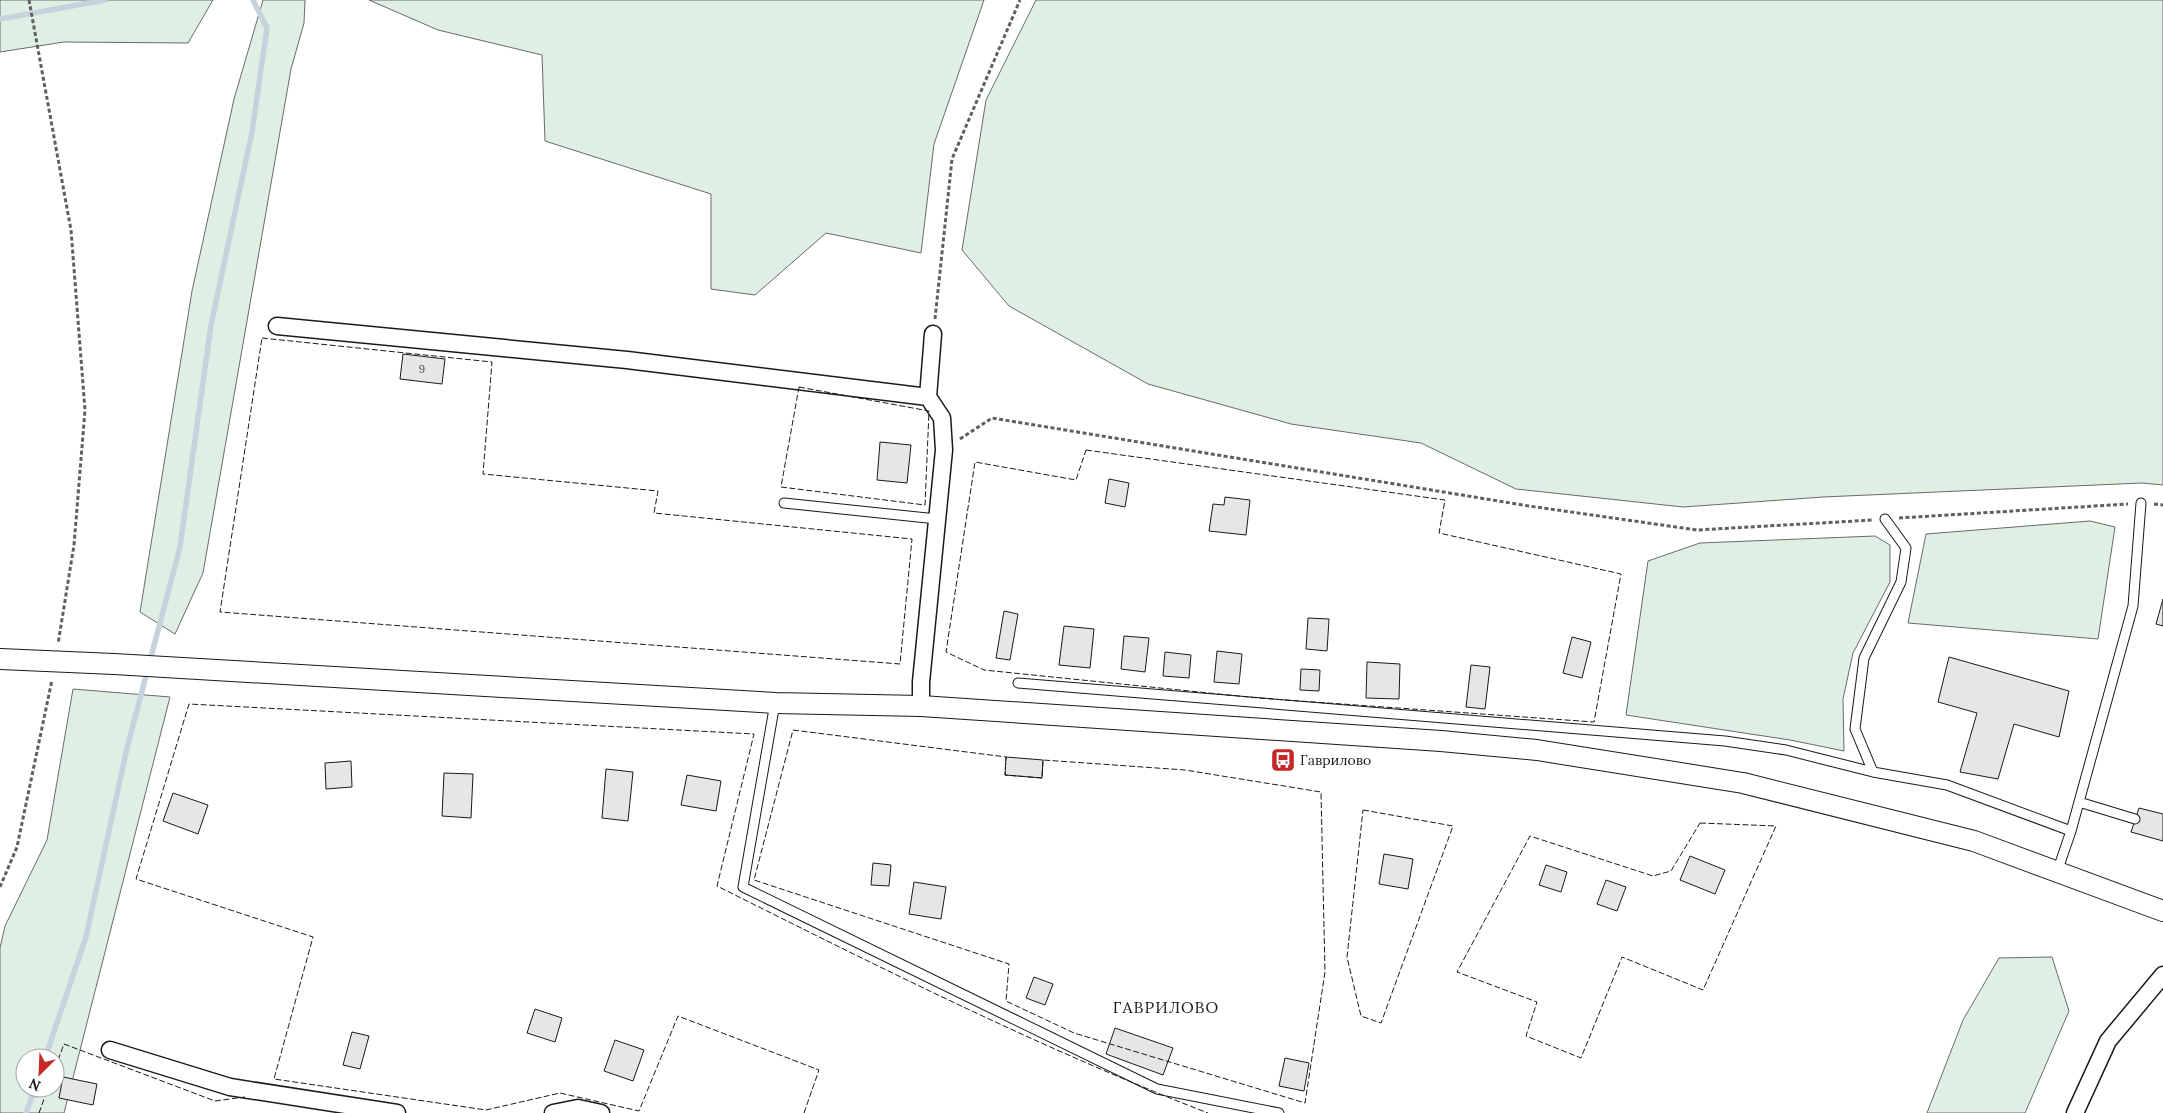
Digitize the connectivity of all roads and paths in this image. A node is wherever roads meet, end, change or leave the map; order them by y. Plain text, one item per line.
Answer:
1 (29, 0) edge
2 (1020, 0) edge
3 (277, 326) dead end
4 (933, 334) joint
5 (928, 396) junction
6 (944, 450) junction
7 (784, 503) dead end
8 (2141, 503) junction
9 (2163, 505) edge
10 (937, 519) junction
11 (1885, 519) junction
12 (0, 659) edge
13 (56, 662) junction
14 (1018, 683) dead end
15 (775, 703) junction
16 (921, 706) junction
17 (1873, 772) junction
18 (2079, 802) junction
19 (2135, 819) dead end
20 (2071, 831) junction
21 (2057, 872) junction
22 (0, 887) edge
23 (2163, 911) edge
24 (2163, 975) edge
25 (110, 1050) dead end
26 (397, 1113) edge
27 (553, 1113) edge
28 (601, 1113) edge
29 (1278, 1113) edge
30 (2075, 1113) edge

1 - 13 path
2 - 4 path
3 - 5 street
4 - 5 street
5 - 6 street
6 - 10 street
6 - 11 path
7 - 10 lane
8 - 9 path
8 - 11 path
8 - 18 lane
10 - 16 street
11 - 17 lane
12 - 13 street
13 - 15 street
13 - 22 path
14 - 17 lane
15 - 16 street
15 - 29 lane
16 - 21 street
17 - 20 lane
18 - 19 lane
18 - 20 lane
20 - 21 lane
21 - 23 street
24 - 30 street
25 - 26 street
27 - 28 street

